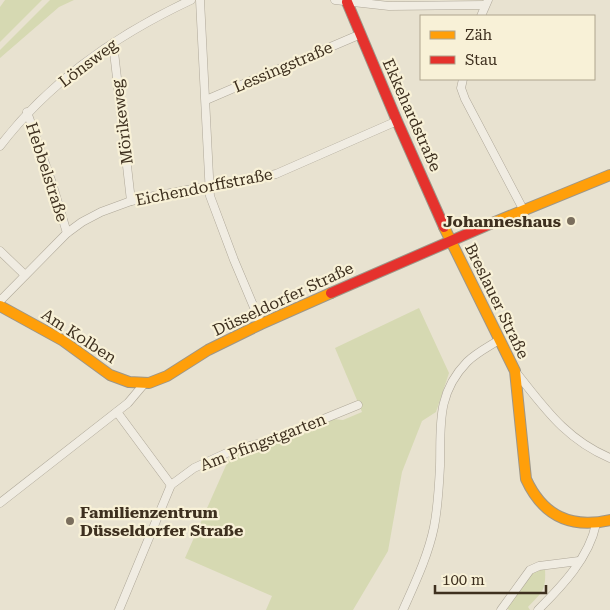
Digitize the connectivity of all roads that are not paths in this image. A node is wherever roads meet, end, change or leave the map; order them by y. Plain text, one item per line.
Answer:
1 (191, 0) edge
2 (200, 0) edge
3 (335, 0) edge
4 (347, 2) junction
5 (440, 3) edge
6 (486, 3) edge
7 (481, 15) edge
8 (361, 34) junction
9 (113, 43) junction
10 (462, 80) edge
11 (206, 100) junction
12 (27, 112) junction
13 (397, 121) junction
14 (0, 146) edge
15 (610, 175) edge
16 (210, 185) junction
17 (131, 201) junction
18 (523, 209) junction
19 (67, 233) junction
20 (451, 240) junction
21 (0, 250) edge
22 (24, 275) junction
23 (0, 301) edge
24 (0, 306) edge
25 (261, 324) junction
26 (498, 340) junction
27 (514, 371) junction
28 (144, 384) junction
29 (358, 405) dead end
30 (117, 412) junction
31 (610, 458) edge
32 (172, 485) junction
33 (0, 491) edge
34 (7, 497) junction
35 (0, 503) edge
36 (610, 520) edge
37 (596, 524) junction
38 (580, 561) junction
39 (118, 610) edge
40 (403, 610) edge
41 (501, 610) edge
42 (538, 610) edge

1 - 9 street, Lönsweg
2 - 11 street
3 - 4 street
4 - 5 street
4 - 8 street, Ekkehardstraße
5 - 6 street
6 - 7 street
8 - 11 street, Lessingstraße
8 - 13 street, Ekkehardstraße
9 - 12 street, Lönsweg
9 - 17 street, Mörikeweg
10 - 18 street
11 - 16 street
12 - 14 street, Lönsweg
12 - 19 street, Hebbelstraße
13 - 16 street, Eichendorffstraße
13 - 20 street, Ekkehardstraße
15 - 18 street, Düsseldorfer Straße
16 - 17 street, Eichendorffstraße
16 - 25 street
17 - 19 street, Eichendorffstraße
18 - 20 street, Düsseldorfer Straße
19 - 22 street, Eichendorffstraße
20 - 25 street, Düsseldorfer Straße
20 - 26 street, Breslauer Straße
21 - 22 street
22 - 23 street
24 - 28 street, Am Kolben
25 - 28 street, Düsseldorfer Straße
26 - 27 street, Breslauer Straße
26 - 40 street
27 - 31 street
27 - 37 street, Breslauer Straße
28 - 30 street, Düsseldorfer Straße
29 - 32 street, Am Pfingstgarten
30 - 32 street
30 - 34 street, Düsseldorfer Straße
32 - 39 street
33 - 34 street
34 - 35 street, Düsseldorfer Straße
36 - 37 street, Breslauer Straße
37 - 38 street
38 - 41 street
38 - 42 street

